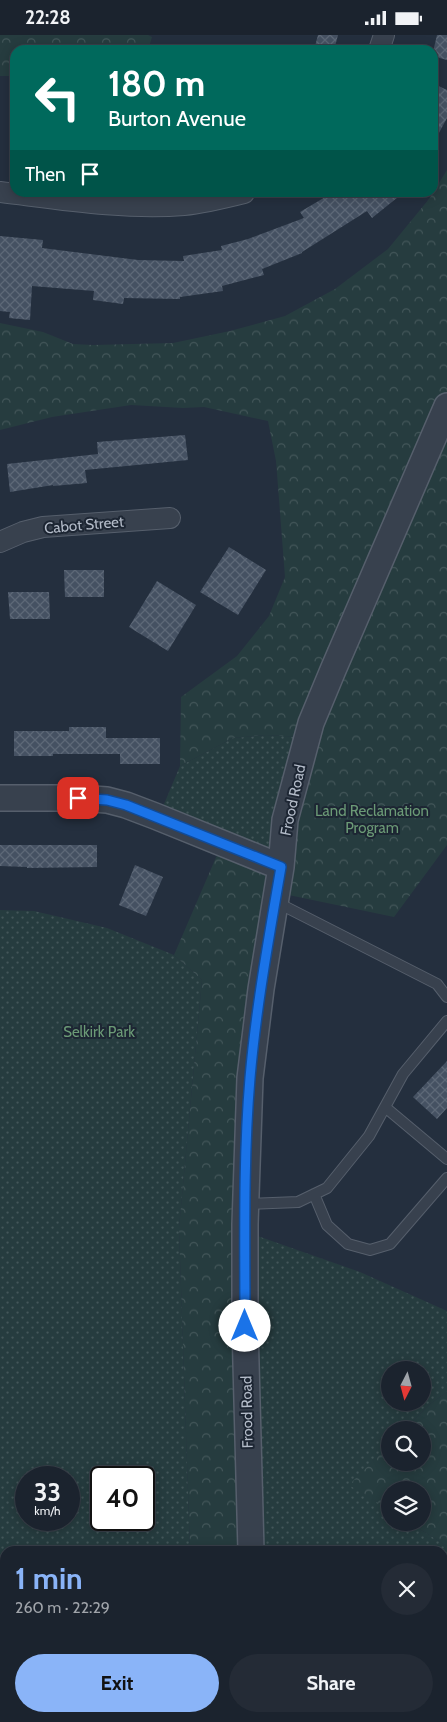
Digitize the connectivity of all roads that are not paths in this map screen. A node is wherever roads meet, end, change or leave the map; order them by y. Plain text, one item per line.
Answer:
1 (47, 197) edge
2 (229, 197) edge
3 (447, 406) edge
4 (170, 518) dead end
5 (0, 542) edge
6 (0, 798) edge
7 (281, 867) junction
8 (275, 902) junction
9 (447, 997) edge
10 (447, 1021) edge
11 (385, 1107) junction
12 (447, 1159) edge
13 (447, 1178) edge
14 (314, 1194) junction
15 (245, 1204) junction
16 (251, 1546) edge

1 - 2 street
3 - 7 street, Frood Road
4 - 5 street, Cabot Street
6 - 7 street
7 - 8 street, Frood Road
8 - 9 lane
8 - 15 street, Frood Road
10 - 11 lane
11 - 12 lane
11 - 14 lane
13 - 14 lane
14 - 15 lane
15 - 16 street, Frood Road

